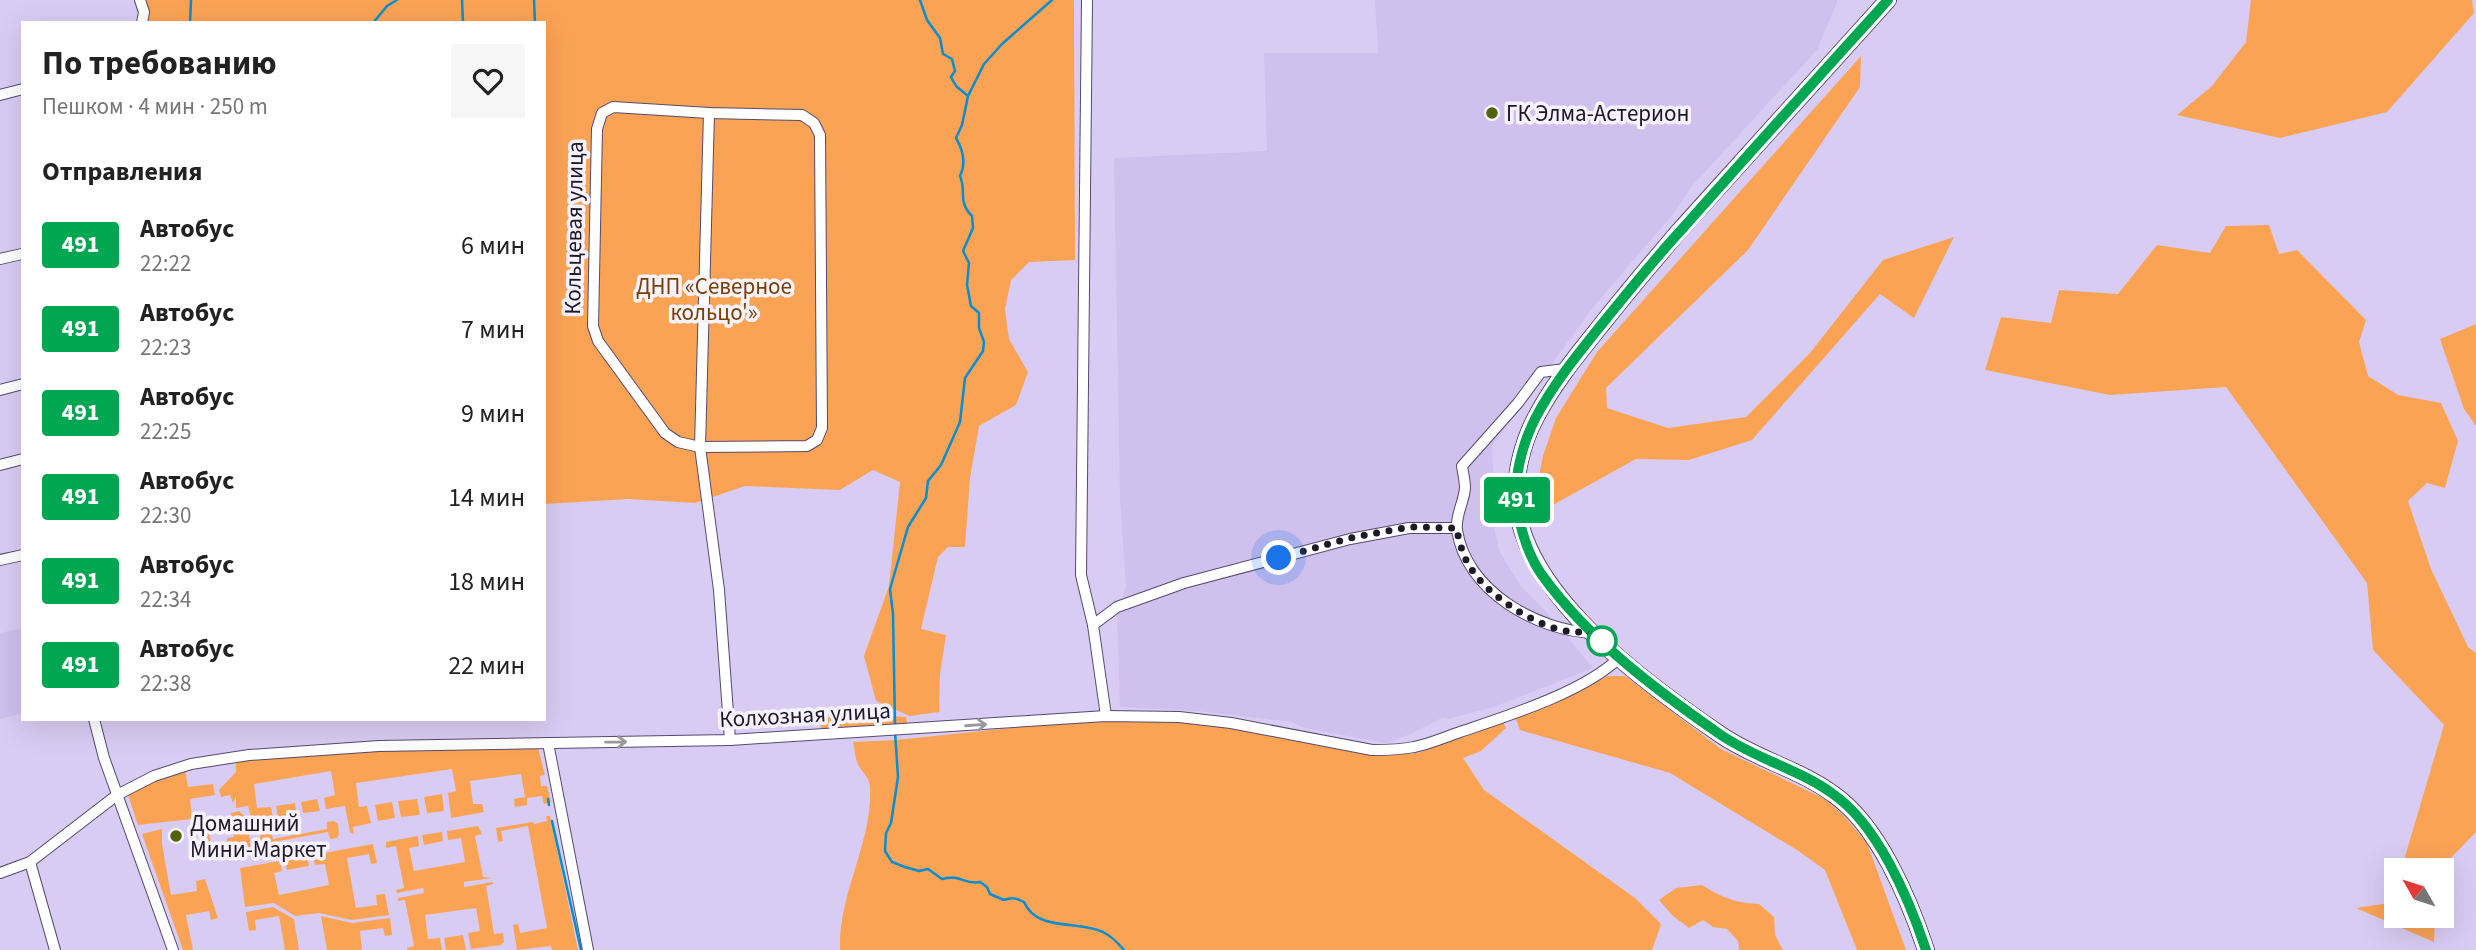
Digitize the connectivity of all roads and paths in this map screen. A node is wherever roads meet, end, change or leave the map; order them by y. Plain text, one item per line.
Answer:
1 (140, 0) edge
2 (1087, 0) edge
3 (1888, 0) edge
4 (142, 21) edge
5 (21, 90) edge
6 (0, 95) edge
7 (709, 113) junction
8 (21, 254) edge
9 (0, 259) edge
10 (1565, 369) junction
11 (21, 385) edge
12 (0, 390) edge
13 (700, 447) junction
14 (21, 460) edge
15 (0, 465) edge
16 (1456, 528) junction
17 (21, 555) edge
18 (0, 560) edge
19 (1093, 625) junction
20 (1594, 633) junction
21 (1620, 657) junction
22 (1106, 716) junction
23 (95, 721) edge
24 (730, 740) junction
25 (548, 743) junction
26 (117, 795) junction
27 (30, 862) junction
28 (0, 873) edge
29 (55, 950) edge
30 (173, 950) edge
31 (589, 950) edge
32 (1926, 950) edge

1 - 4 street
2 - 19 street
3 - 10 main road
5 - 6 street
7 - 13 street
7 - 13 street, Кольцевая улица
7 - 13 street, Кольцевая улица
8 - 9 street
10 - 16 street
10 - 20 main road
11 - 12 street
13 - 24 street
14 - 15 street
16 - 19 street
16 - 20 street
17 - 18 street
19 - 22 street
20 - 21 main road
21 - 22 street, Колхозная улица
21 - 32 main road
24 -> 22 street, Колхозная улица
23 - 26 street
25 -> 24 street, Колхозная улица
25 - 26 street, Колхозная улица
25 - 31 street
26 - 27 street, Колхозная улица
26 - 30 street
27 - 28 street, Колхозная улица
27 - 29 street

